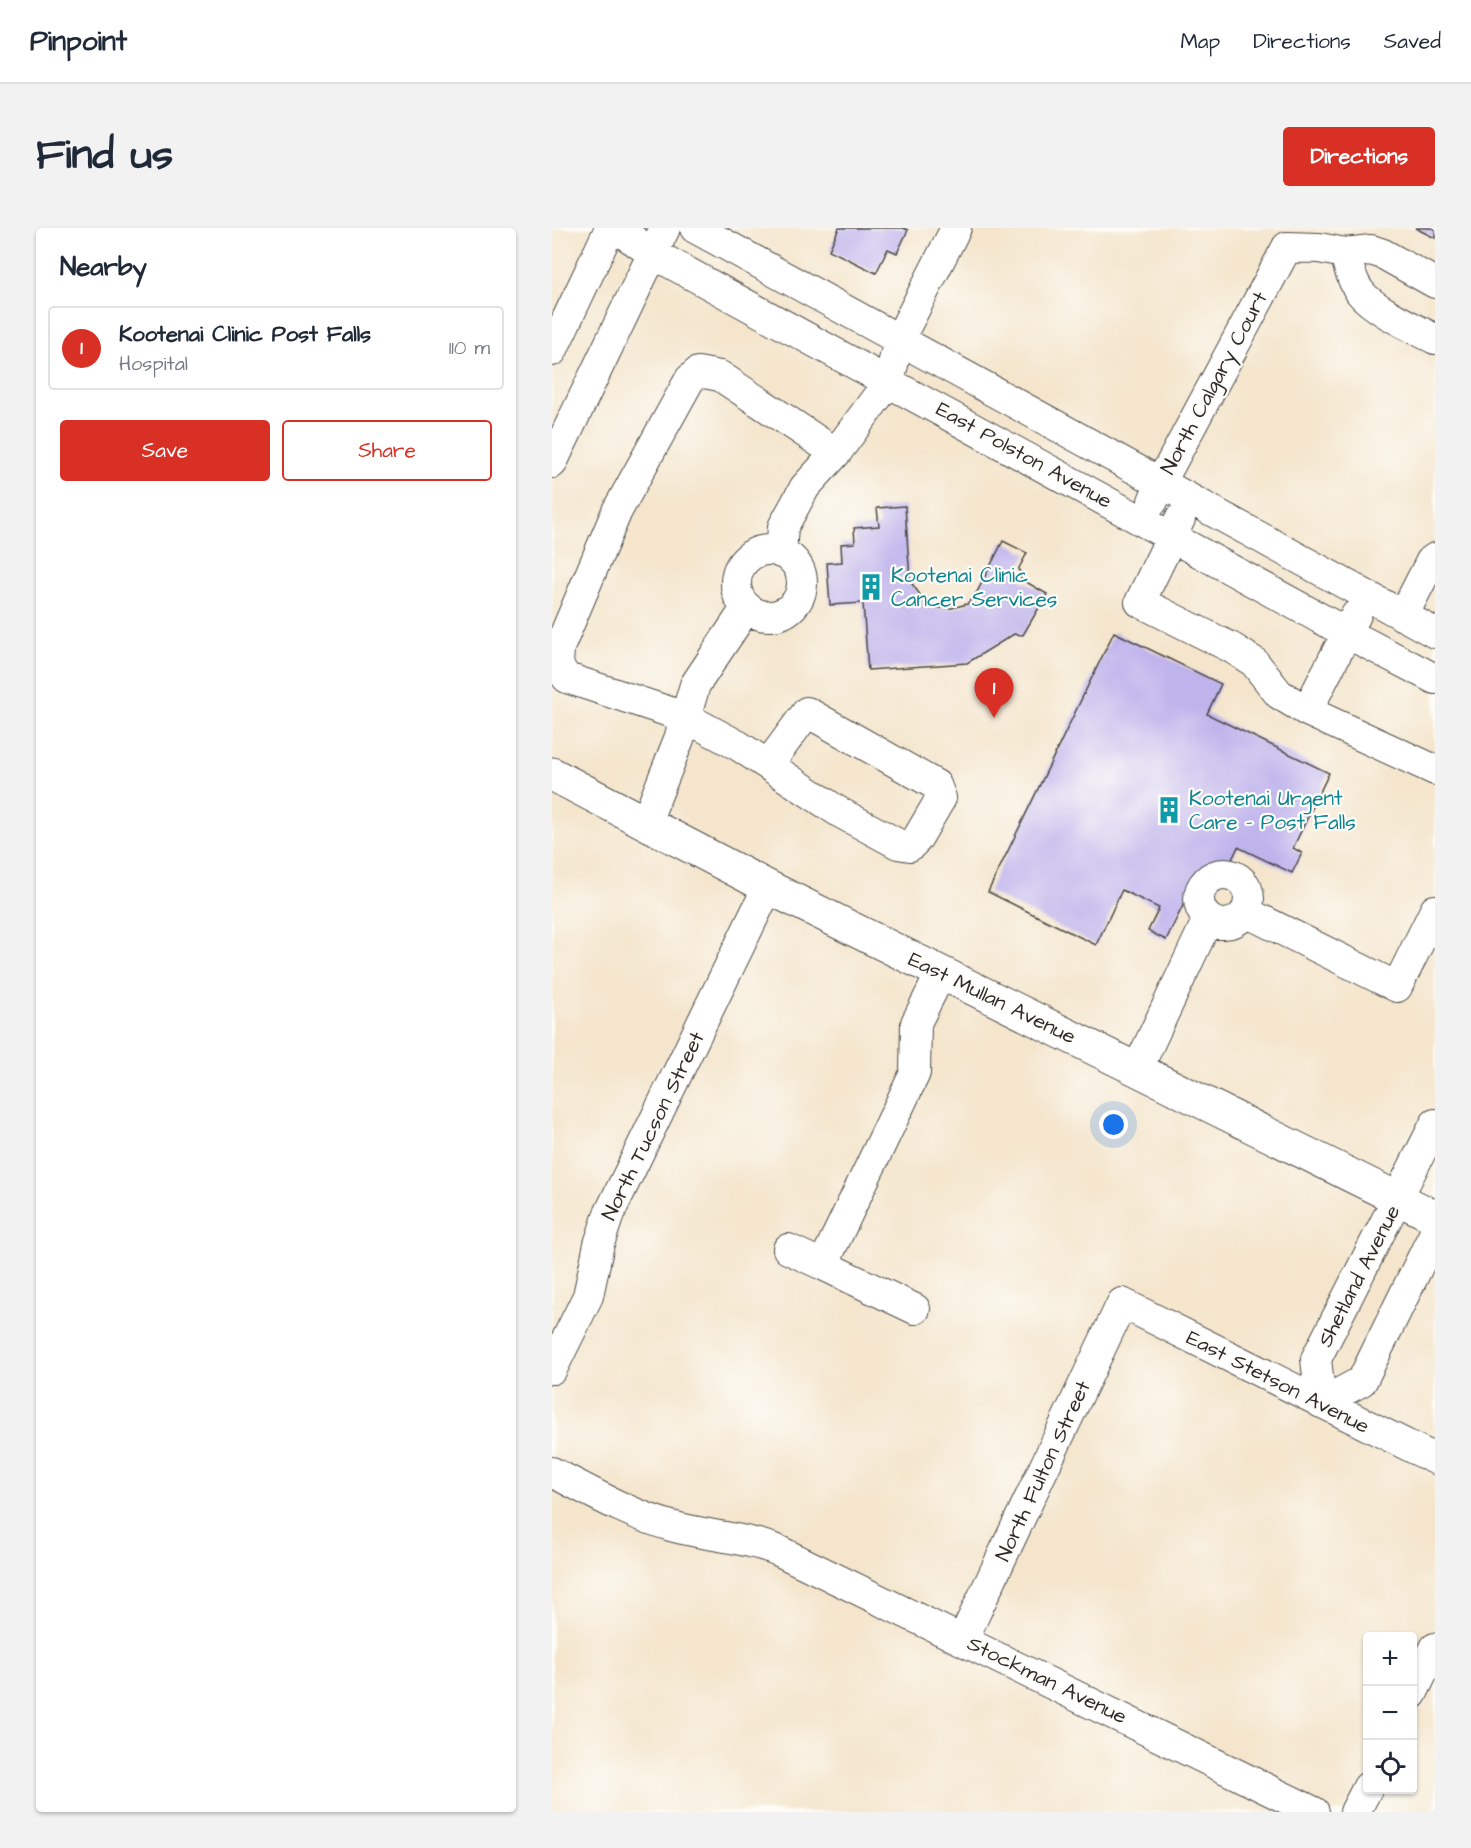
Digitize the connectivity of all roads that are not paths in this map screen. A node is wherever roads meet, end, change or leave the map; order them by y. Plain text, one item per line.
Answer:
1 (610, 228) edge
2 (616, 228) edge
3 (695, 228) edge
4 (956, 228) edge
5 (1284, 237) edge
6 (658, 241) edge
7 (1345, 253) junction
8 (1435, 283) edge
9 (1435, 339) edge
10 (899, 340) junction
11 (552, 351) edge
12 (889, 381) junction
13 (836, 453) junction
14 (552, 463) edge
15 (1160, 484) junction
16 (1189, 500) junction
17 (1145, 521) junction
18 (1171, 535) junction
19 (781, 553) junction
20 (1435, 558) edge
21 (1365, 596) junction
22 (747, 607) junction
23 (1403, 616) junction
24 (1347, 633) junction
25 (1435, 633) edge
26 (1435, 678) edge
27 (1306, 711) junction
28 (685, 717) junction
29 (768, 765) junction
30 (1435, 770) edge
31 (552, 774) edge
32 (646, 822) junction
33 (768, 887) junction
34 (1246, 912) junction
35 (1209, 919) junction
36 (1432, 922) edge
37 (941, 973) junction
38 (1137, 1070) junction
39 (1435, 1124) edge
40 (1398, 1200) junction
41 (1435, 1217) edge
42 (1435, 1232) edge
43 (788, 1249) dead end
44 (823, 1265) junction
45 (1122, 1303) joint
46 (915, 1309) dead end
47 (552, 1369) edge
48 (1321, 1403) junction
49 (1435, 1460) edge
50 (552, 1472) edge
51 (963, 1639) junction
52 (1435, 1648) edge
53 (1417, 1686) edge
54 (1364, 1794) edge
55 (1314, 1812) edge
56 (1355, 1812) edge

1 - 11 street
2 - 6 street, East Polston Avenue
3 - 10 street, East Polston Avenue
4 - 10 street
5 - 7 street
5 - 15 street, North Calgary Court
6 - 12 street, East Polston Avenue
6 - 14 street
7 - 8 street
7 - 9 street
10 - 12 street
10 - 15 street, East Polston Avenue
12 - 13 street
12 - 17 street, East Polston Avenue
13 - 19 street
13 - 28 street
15 - 16 street, East Polston Avenue
15 - 17 street, North Calgary Court
16 - 18 street
16 - 21 street, East Polston Avenue
17 - 18 street, East Polston Avenue
18 - 24 street, East Polston Avenue
18 - 27 street
19 - 22 street
19 - 22 street
20 - 23 street
21 - 23 street, East Polston Avenue
21 - 24 street
22 - 28 street
23 - 25 street, East Polston Avenue
24 - 26 street, East Polston Avenue
24 - 27 street
27 - 30 street
28 - 29 street
28 - 32 street
29 - 29 street
31 - 32 main road, East Mullan Avenue
32 - 33 main road, East Mullan Avenue
33 - 37 main road, East Mullan Avenue
33 - 47 street, North Tucson Street
34 - 35 street
34 - 35 street
34 - 36 street
35 - 38 street
37 - 38 main road, East Mullan Avenue
37 - 44 street
38 - 40 main road, East Mullan Avenue
39 - 40 street, Shetland Avenue
40 - 41 main road, East Mullan Avenue
40 - 48 street, Shetland Avenue
42 - 48 street
43 - 44 street
44 - 46 street
45 - 48 street, East Stetson Avenue
45 - 51 street, North Fulton Street
48 - 49 street, East Stetson Avenue
50 - 51 street, Stockman Avenue
51 - 55 street, Stockman Avenue
52 - 53 street
54 - 56 street

